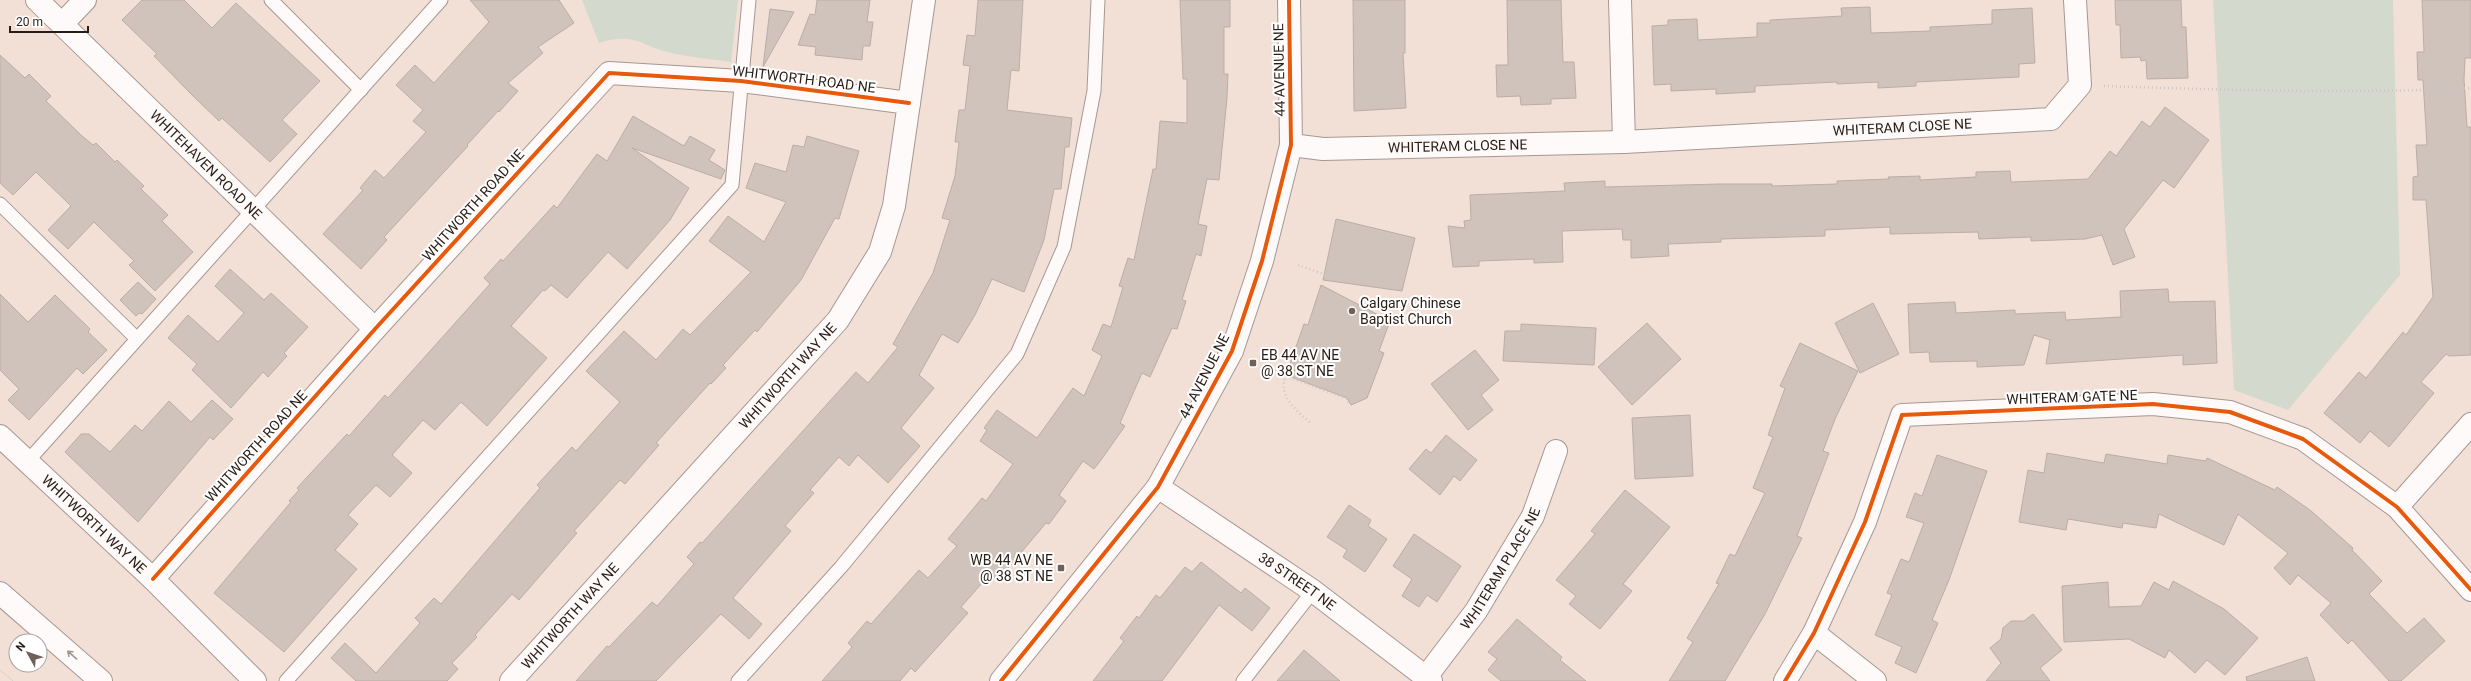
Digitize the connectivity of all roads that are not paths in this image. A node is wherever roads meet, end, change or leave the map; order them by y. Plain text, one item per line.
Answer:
1 (37, 0) edge
2 (85, 0) edge
3 (271, 0) edge
4 (441, 0) edge
5 (749, 0) edge
6 (924, 0) edge
7 (1098, 0) edge
8 (1289, 0) edge
9 (1620, 0) edge
10 (2075, 0) edge
11 (62, 24) junction
12 (741, 81) junction
13 (361, 90) junction
14 (909, 103) junction
15 (1624, 142) junction
16 (1291, 145) junction
17 (0, 204) edge
18 (252, 210) junction
19 (375, 329) junction
20 (137, 339) junction
21 (2471, 424) edge
22 (0, 436) edge
23 (1556, 451) dead end
24 (27, 462) junction
25 (1158, 487) junction
26 (2398, 507) junction
27 (153, 579) junction
28 (2471, 590) edge
29 (1313, 591) junction
30 (0, 593) edge
31 (1814, 633) junction
32 (1429, 679) edge
33 (101, 681) edge
34 (255, 681) edge
35 (286, 681) edge
36 (511, 681) edge
37 (738, 681) edge
38 (1001, 681) edge
39 (1243, 681) edge
40 (1785, 681) edge
41 (1875, 681) edge

1 - 11 street, WHITEHAVEN ROAD NE
2 - 11 street
3 - 13 lane
4 - 13 lane
5 - 12 lane
6 - 14 street, WHITWORTH WAY NE
7 - 37 lane
8 - 16 street, 44 AVENUE NE
9 - 15 street
10 - 15 street, WHITERAM CLOSE NE
11 - 18 street, WHITEHAVEN ROAD NE
12 - 14 street, WHITWORTH ROAD NE
12 - 19 street, WHITWORTH ROAD NE
12 - 35 lane
13 - 18 lane
14 - 36 street, WHITWORTH WAY NE
15 - 16 street, WHITERAM CLOSE NE
16 - 25 street, 44 AVENUE NE
17 - 20 lane
18 - 19 street, WHITEHAVEN ROAD NE
18 - 20 lane
19 - 27 street, WHITWORTH ROAD NE
20 - 24 lane
21 - 26 street
22 - 24 street, WHITWORTH WAY NE
23 - 32 street, WHITERAM PLACE NE
24 - 27 street, WHITWORTH WAY NE
25 - 29 street, 38 STREET NE
25 - 38 street, 44 AVENUE NE
26 - 28 street, WHITERAM GATE NE
26 - 31 street, WHITERAM GATE NE
27 - 34 street, WHITWORTH WAY NE
29 - 32 street, 38 STREET NE
29 - 39 lane
33 -> 30 street
31 - 40 street, WHITERAM GATE NE
31 - 41 street

